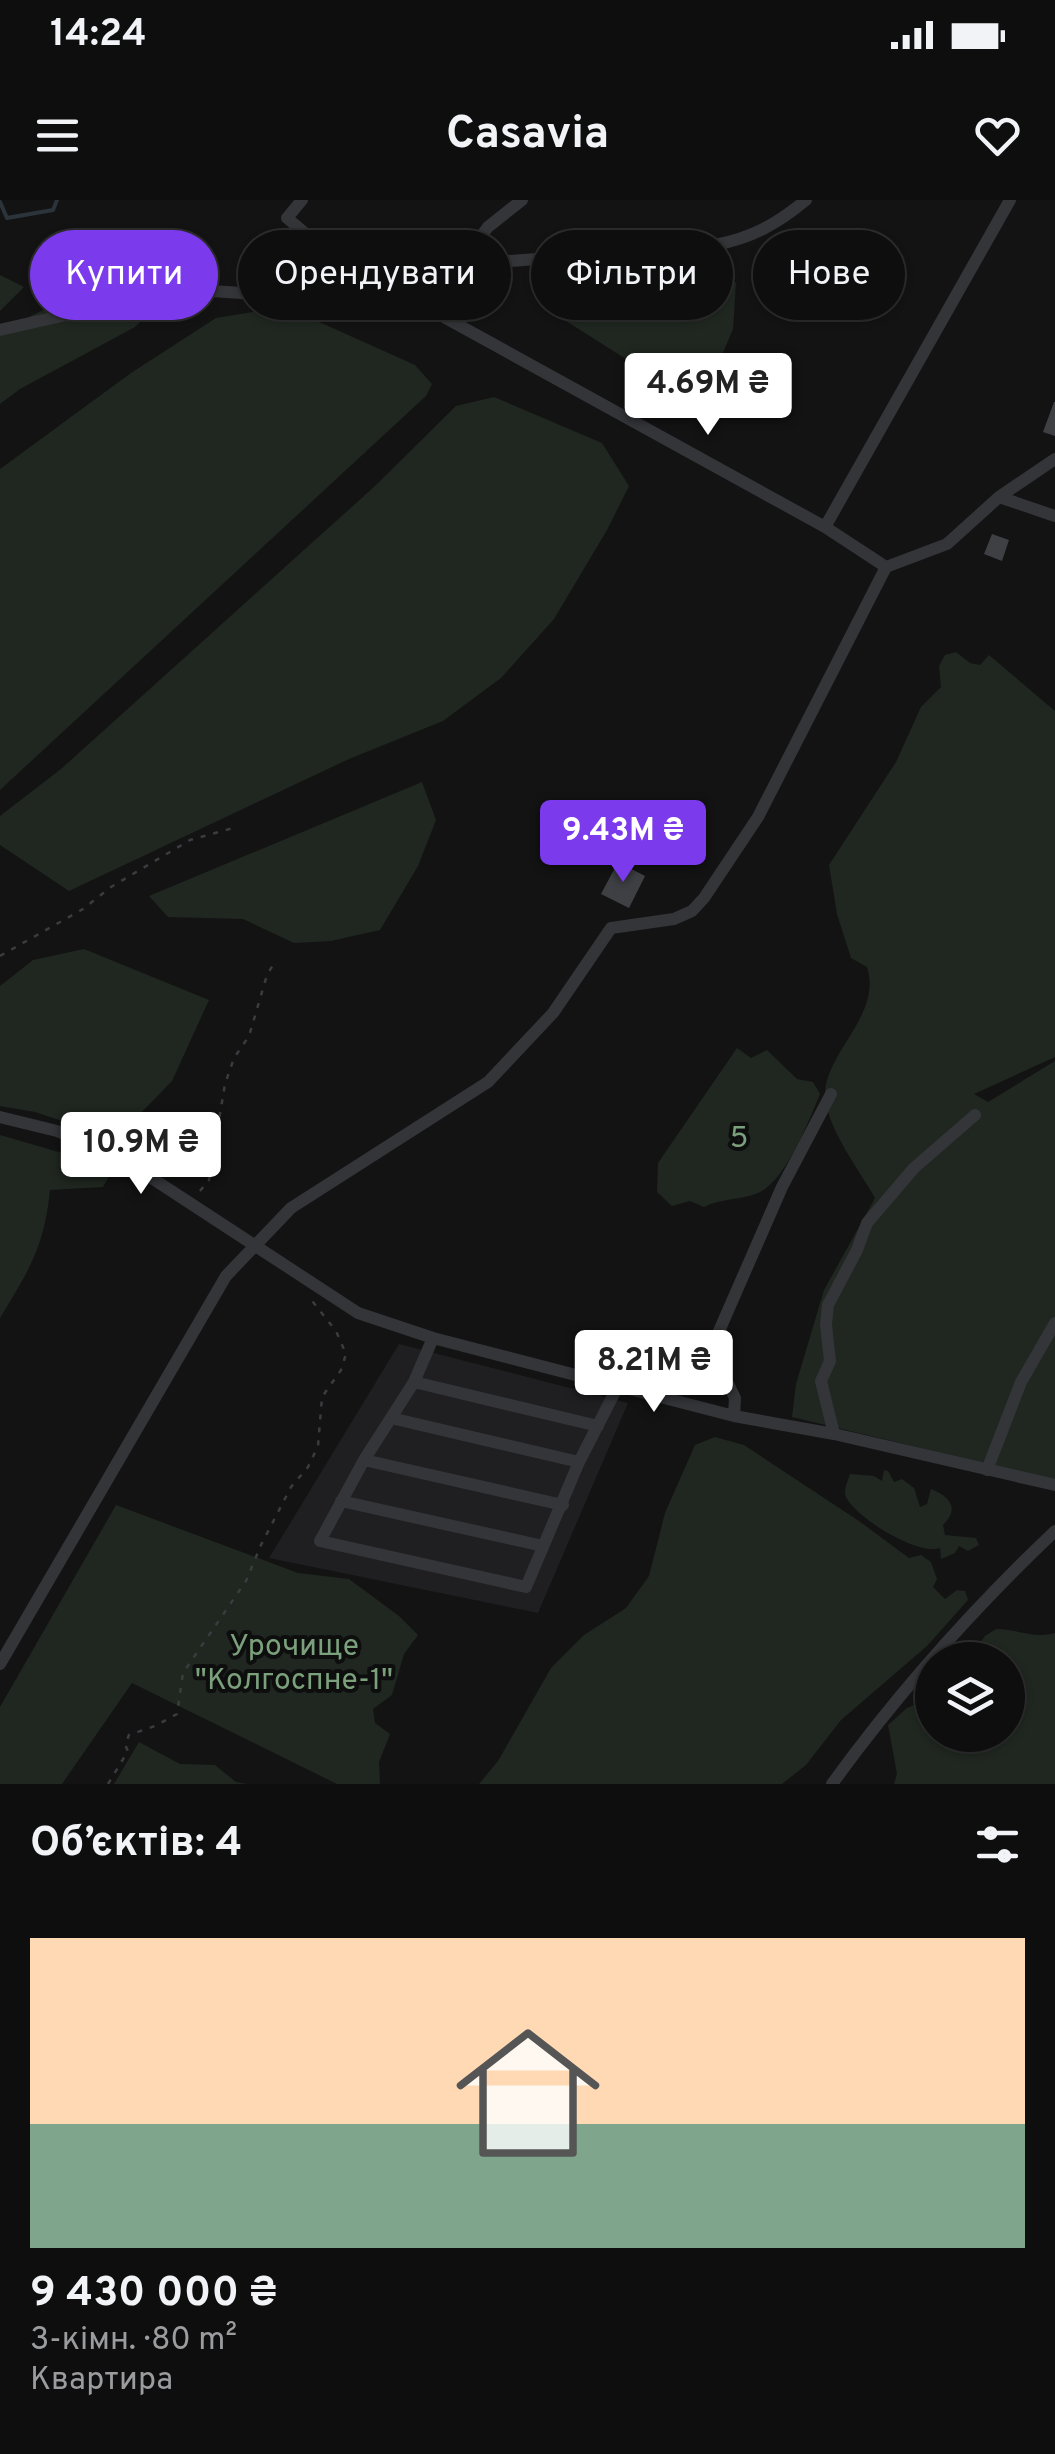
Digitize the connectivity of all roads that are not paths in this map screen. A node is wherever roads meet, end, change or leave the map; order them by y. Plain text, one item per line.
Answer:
1 (302, 200) edge
2 (522, 200) edge
3 (806, 200) edge
4 (1010, 200) edge
5 (300, 230) edge
6 (486, 230) edge
7 (511, 261) edge
8 (238, 293) edge
9 (449, 320) edge
10 (0, 330) edge
11 (1055, 459) edge
12 (999, 497) junction
13 (1055, 516) edge
14 (826, 527) junction
15 (886, 568) junction
16 (830, 1094) dead end
17 (975, 1115) dead end
18 (0, 1117) edge
19 (255, 1246) junction
20 (1055, 1324) edge
21 (433, 1338) junction
22 (414, 1382) junction
23 (620, 1384) junction
24 (734, 1416) junction
25 (391, 1418) junction
26 (598, 1426) junction
27 (834, 1434) junction
28 (364, 1460) junction
29 (579, 1462) junction
30 (987, 1470) junction
31 (1055, 1485) edge
32 (341, 1501) junction
33 (563, 1505) junction
34 (1055, 1530) edge
35 (543, 1546) junction
36 (0, 1664) edge
37 (832, 1784) edge

1 - 5 street
2 - 6 street
3 - 7 street
4 - 14 street
8 - 10 street
9 - 14 street
11 - 12 street
12 - 13 street
12 - 15 street
14 - 15 street
15 - 19 street
16 - 24 street
17 - 27 street
18 - 19 street
19 - 21 street
19 - 36 street
20 - 30 street
21 - 22 street
21 - 23 street
22 - 25 street
22 - 26 street
23 - 24 street
23 - 26 street
24 - 27 street
25 - 28 street
25 - 29 street
26 - 29 street
27 - 30 street
28 - 32 street
28 - 33 street
29 - 33 street
30 - 31 street
32 - 35 street
32 - 35 street
33 - 35 street
34 - 37 street

